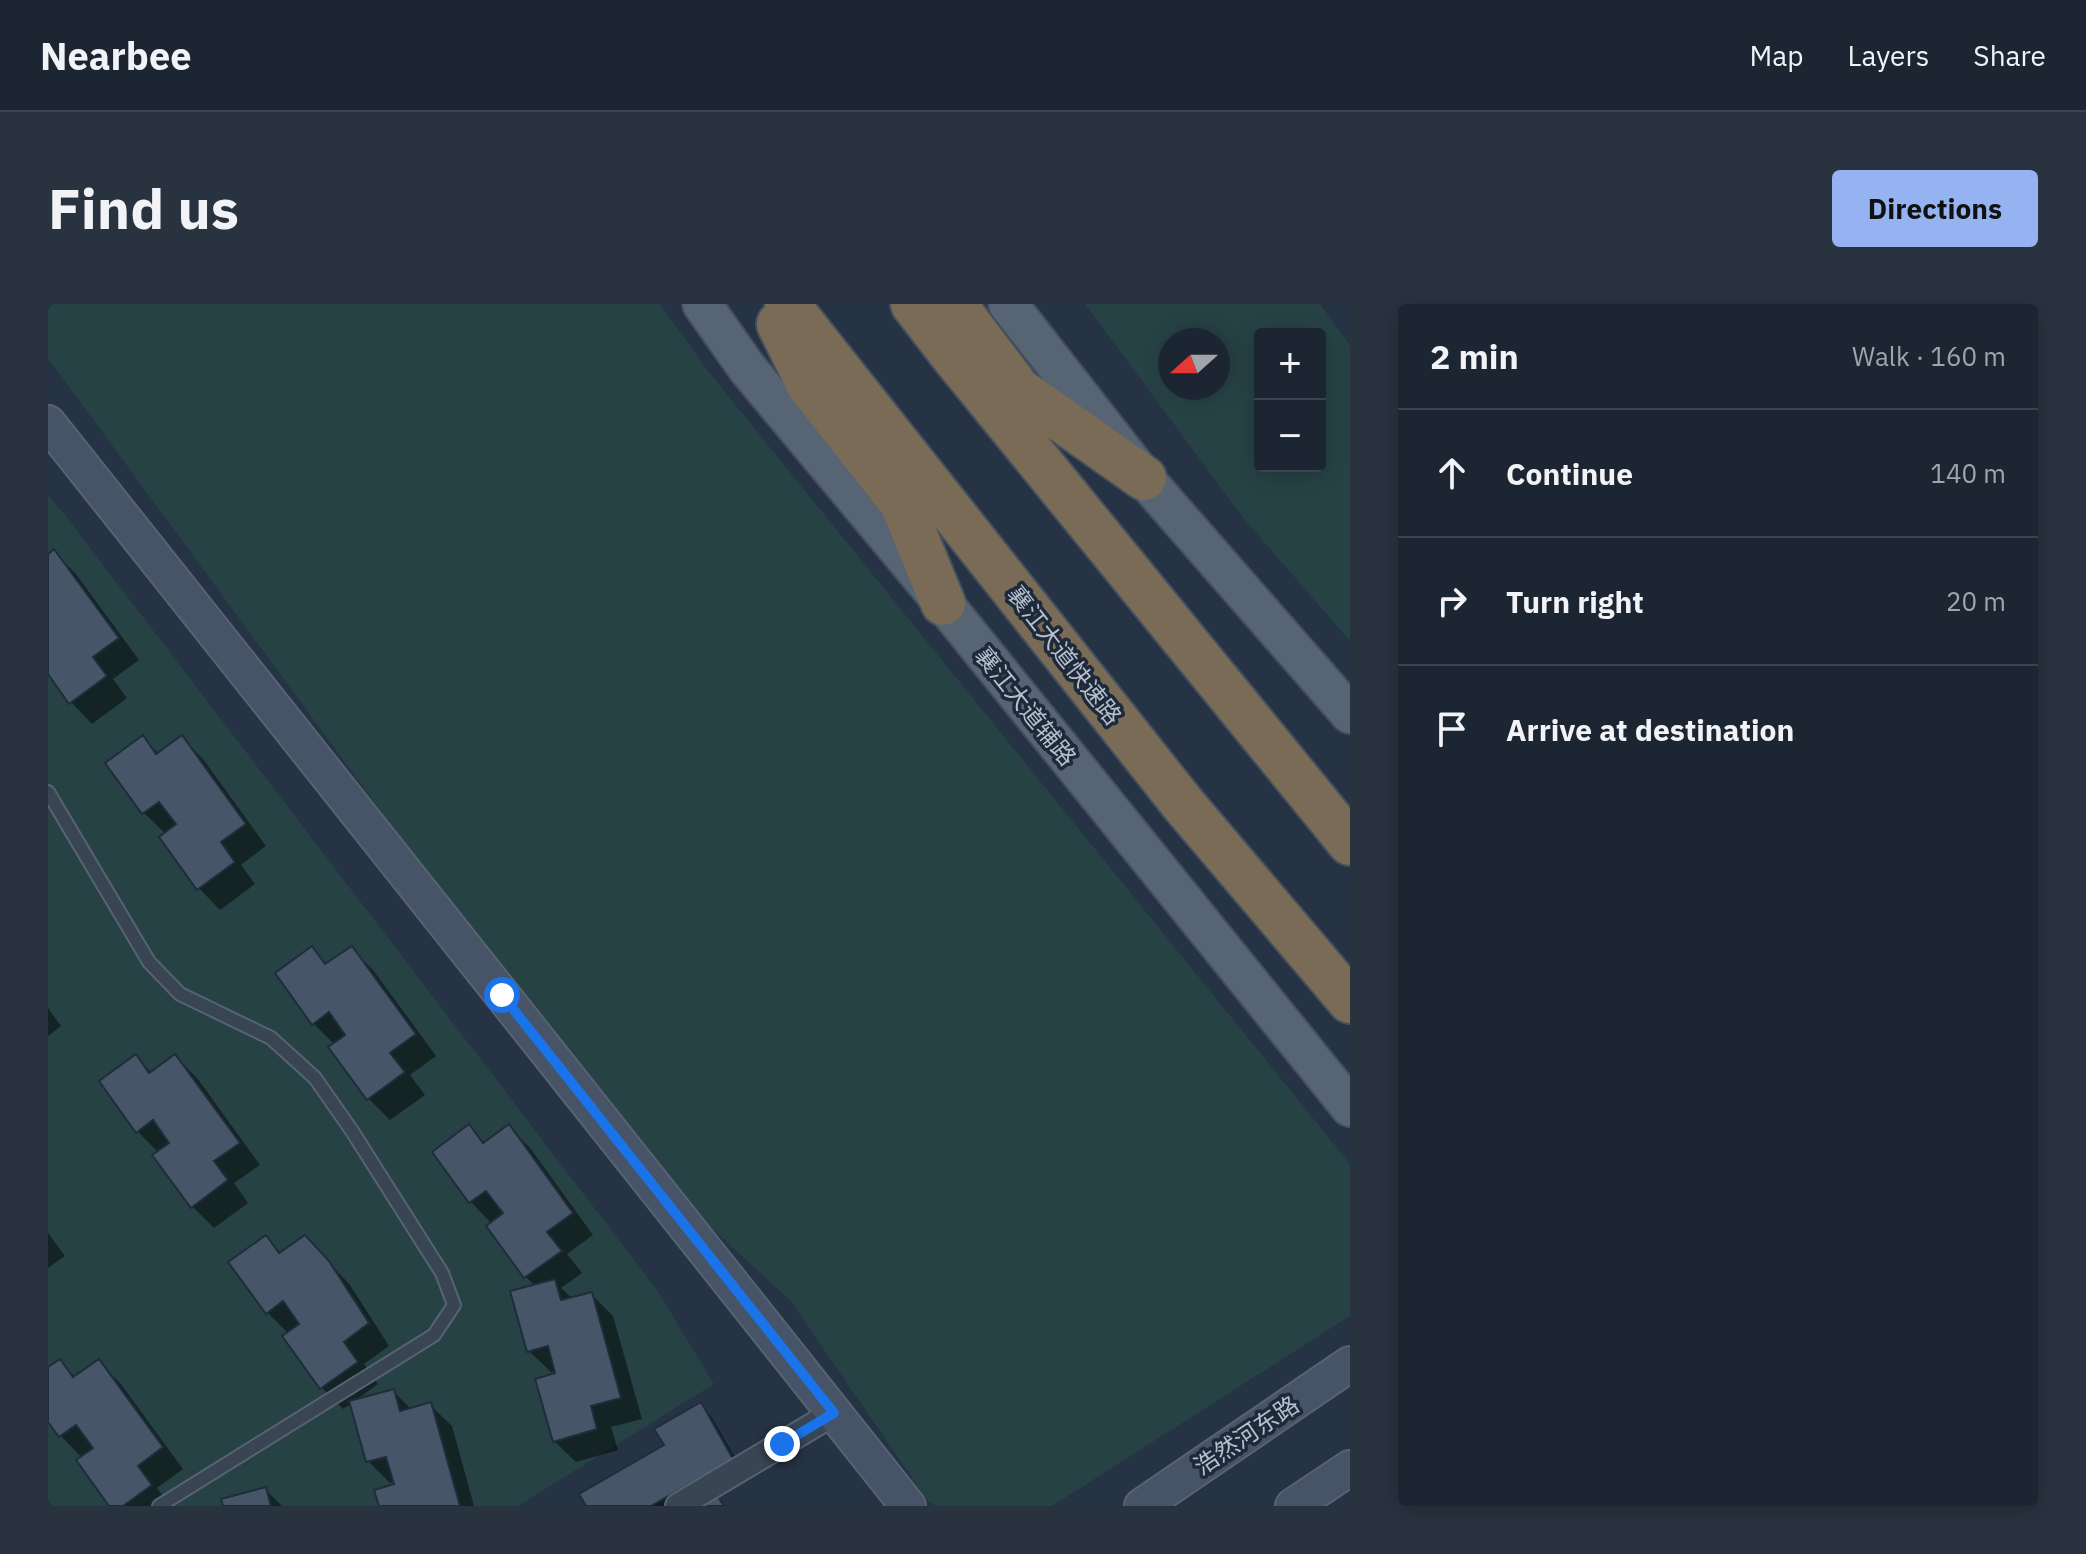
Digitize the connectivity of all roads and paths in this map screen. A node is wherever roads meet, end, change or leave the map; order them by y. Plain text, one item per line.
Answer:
1 (702, 304) edge
2 (748, 304) edge
3 (768, 304) edge
4 (787, 304) edge
5 (913, 304) edge
6 (954, 304) edge
7 (1008, 304) edge
8 (954, 357) junction
9 (809, 385) junction
10 (1019, 390) junction
11 (48, 423) edge
12 (1144, 478) junction
13 (943, 603) junction
14 (1350, 714) edge
15 (48, 792) edge
16 (1345, 837) edge
17 (1350, 1001) edge
18 (1350, 1107) edge
19 (1350, 1364) edge
20 (834, 1413) junction
21 (1350, 1468) edge
22 (903, 1504) edge
23 (159, 1506) edge
24 (678, 1506) edge
25 (1142, 1506) edge
26 (1293, 1506) edge

1 - 13 main road, 襄江大道辅路
2 - 9 highway
3 - 9 highway
4 - 17 highway, 襄江大道快速路
5 - 8 highway
6 - 10 highway
7 - 12 main road
8 - 10 highway
8 - 16 highway
9 - 13 highway
10 - 12 highway
11 - 20 street
12 - 14 main road
13 - 18 main road, 襄江大道辅路
15 - 23 lane
19 - 25 street, 浩然河东路
20 - 22 street
20 - 24 street
21 - 26 street

